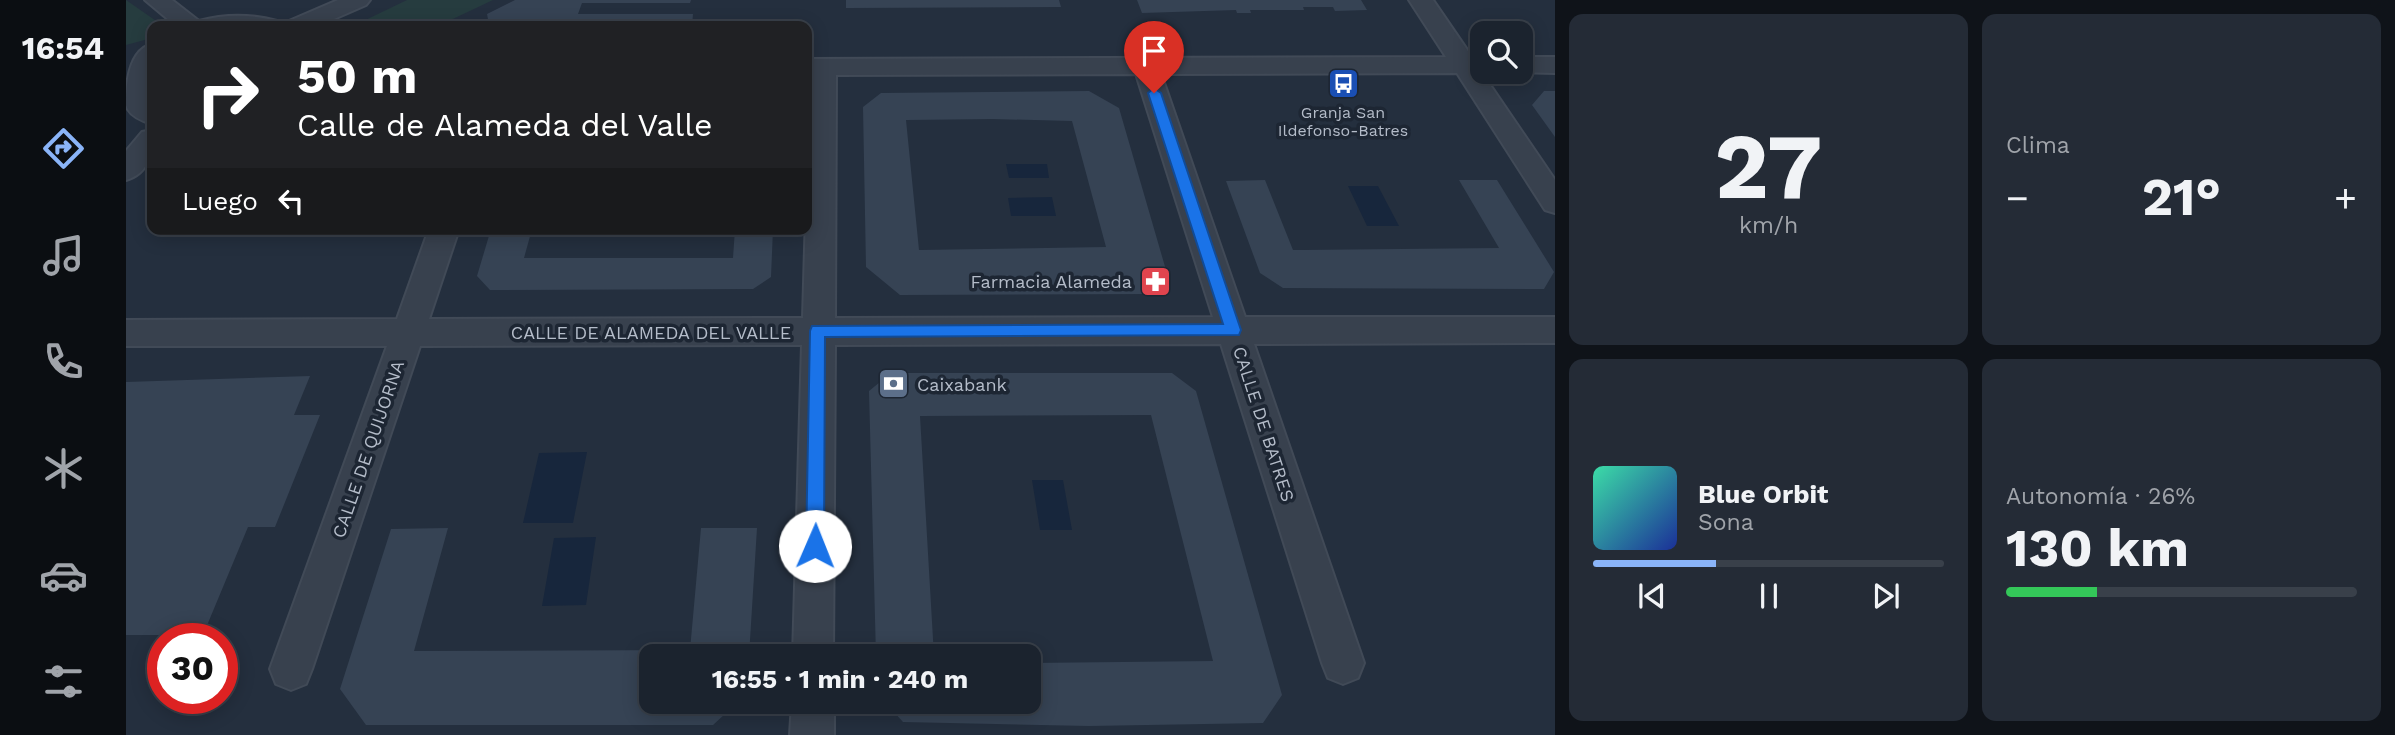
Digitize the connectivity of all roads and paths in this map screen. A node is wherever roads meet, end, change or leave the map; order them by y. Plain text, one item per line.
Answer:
1 (157, 0) edge
2 (358, 0) edge
3 (1421, 0) edge
4 (184, 21) edge
5 (310, 21) edge
6 (139, 59) edge
7 (1470, 61) edge
8 (1470, 65) edge
9 (1533, 65) edge
10 (1555, 65) edge
11 (1146, 66) junction
12 (815, 67) edge
13 (1484, 84) edge
14 (147, 118) edge
15 (147, 125) edge
16 (147, 130) edge
17 (126, 141) edge
18 (126, 170) edge
19 (1555, 202) edge
20 (442, 235) edge
21 (1233, 330) junction
22 (1555, 330) edge
23 (818, 331) junction
24 (409, 332) junction
25 (126, 333) edge
26 (813, 644) edge
27 (1343, 663) dead end
28 (291, 668) dead end
29 (813, 714) edge
30 (812, 735) edge

1 - 4 street
2 - 5 street
3 - 7 street
6 - 14 street
8 - 11 street
9 - 10 street
11 - 12 street
11 - 21 street, CALLE DE BATRES
12 - 23 street
13 - 19 street
15 - 17 street
16 - 18 street
20 - 24 street, CALLE DE QUIJORNA
21 - 22 street, CALLE DE ALAMEDA DEL VALLE
21 - 23 street, CALLE DE ALAMEDA DEL VALLE
21 - 27 street, CALLE DE BATRES
23 - 24 street, CALLE DE ALAMEDA DEL VALLE
23 - 26 street
24 - 25 street, CALLE DE ALAMEDA DEL VALLE
24 - 28 street, CALLE DE QUIJORNA
29 - 30 street

